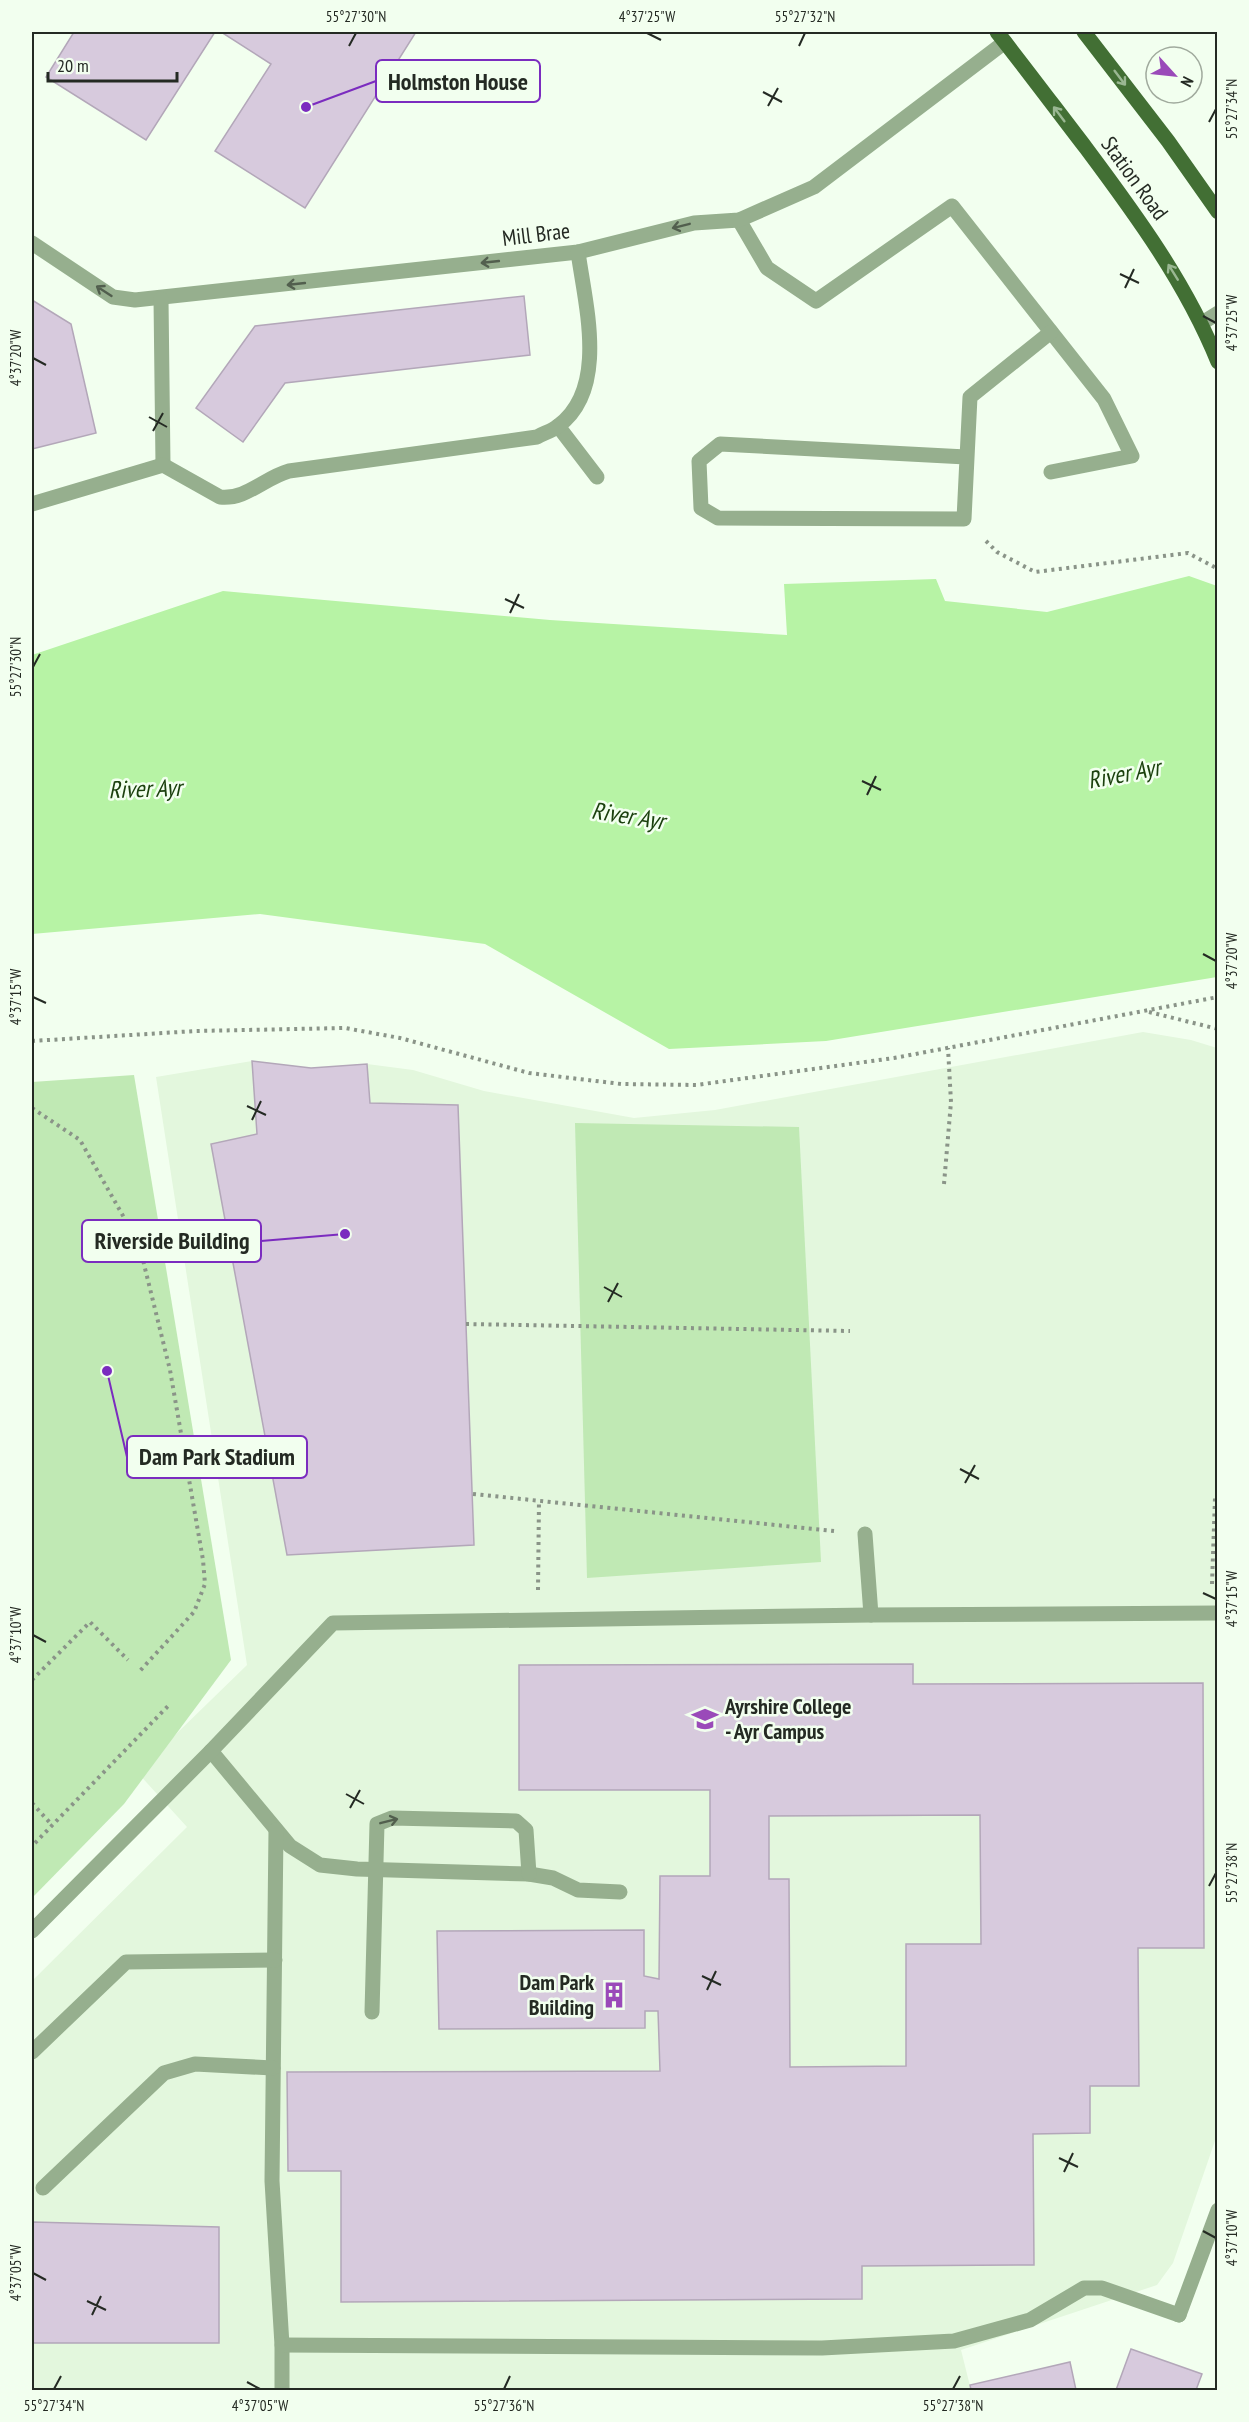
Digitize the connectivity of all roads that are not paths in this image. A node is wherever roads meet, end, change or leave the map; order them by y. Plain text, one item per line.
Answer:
1 (1084, 32) edge
2 (1001, 37) edge
3 (1218, 212) edge
4 (740, 220) junction
5 (32, 243) edge
6 (578, 252) junction
7 (161, 299) junction
8 (1218, 313) edge
9 (1202, 323) junction
10 (1051, 332) junction
11 (1218, 362) edge
12 (558, 426) junction
13 (966, 458) junction
14 (163, 465) junction
15 (1051, 472) dead end
16 (597, 477) dead end
17 (32, 504) edge
18 (865, 1534) road end
19 (1214, 1613) edge
20 (871, 1615) junction
21 (211, 1751) junction
22 (276, 1830) junction
23 (375, 1870) junction
24 (529, 1874) junction
25 (620, 1892) dead end
26 (32, 1931) edge
27 (275, 1960) junction
28 (372, 2012) dead end
29 (32, 2052) edge
30 (273, 2068) junction
31 (43, 2188) dead end
32 (1218, 2210) edge
33 (282, 2345) junction
34 (282, 2391) edge

1 -> 3 main road
2 - 4 street, Mill Brae
9 -> 2 main road, Station Road
4 -> 6 street, Mill Brae
4 - 10 street
7 -> 5 street, Mill Brae
6 -> 7 street, Mill Brae
6 - 12 street
7 - 14 street
8 - 9 street
9 - 11 main road, Station Road
10 - 13 street
10 - 15 street
12 - 14 street
12 - 16 street
13 - 13 street
14 - 17 street
18 - 20 street
19 - 20 street
20 - 21 street
21 - 22 street
21 - 26 street
22 - 23 street
22 - 27 street
23 - 24 street
23 -> 24 street
23 - 28 street
24 - 25 street
27 - 29 street
27 - 30 street
30 - 31 street
30 - 33 street
32 - 33 street
33 - 34 street

